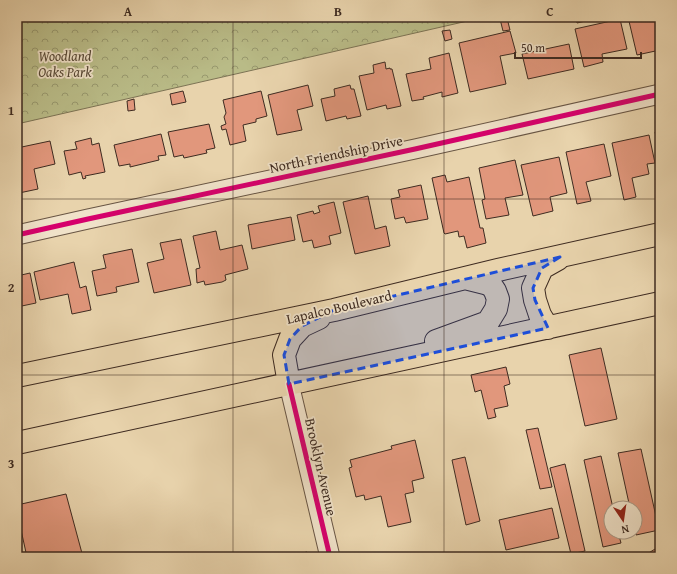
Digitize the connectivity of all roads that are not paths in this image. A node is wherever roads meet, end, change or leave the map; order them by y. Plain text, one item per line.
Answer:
1 (660, 94) edge
2 (660, 234) edge
3 (17, 235) edge
4 (560, 257) junction
5 (465, 278) junction
6 (660, 303) edge
7 (334, 310) junction
8 (548, 328) junction
9 (358, 369) junction
10 (17, 376) edge
11 (289, 384) junction
12 (17, 443) edge
13 (330, 557) edge

1 - 3 street, North Friendship Drive
2 - 4 main road, Lapalco Boulevard
4 - 5 main road, Lapalco Boulevard
4 - 8 main road
5 - 7 main road, Lapalco Boulevard
5 - 9 main road
6 - 8 main road
7 - 10 main road, Lapalco Boulevard
7 - 11 main road
8 - 9 main road
9 - 11 main road
11 - 12 main road
11 - 13 street, Brooklyn Avenue

